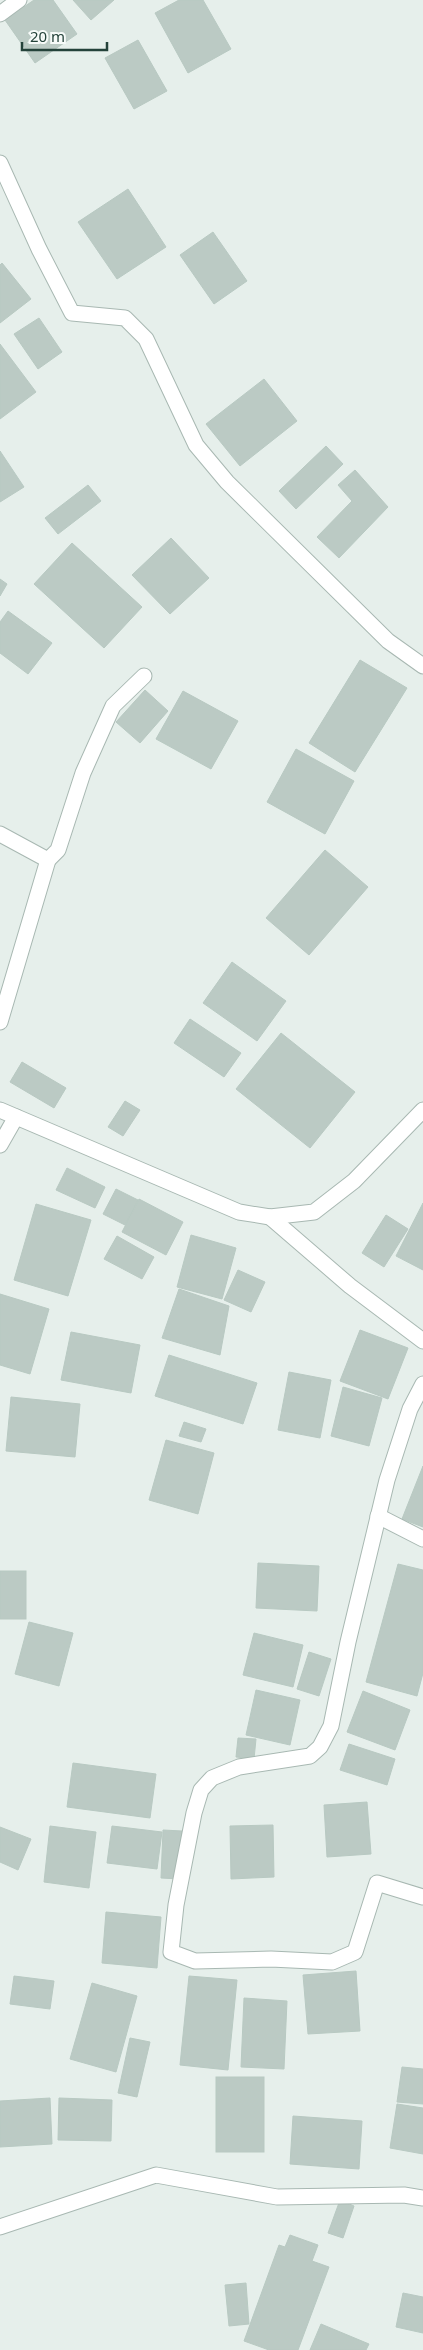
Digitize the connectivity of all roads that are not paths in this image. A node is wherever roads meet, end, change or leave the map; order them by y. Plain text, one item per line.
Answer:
1 (19, 0) edge
2 (0, 14) edge
3 (0, 163) edge
4 (423, 666) edge
5 (144, 676) dead end
6 (0, 834) edge
7 (48, 860) junction
8 (0, 1022) edge
9 (0, 1110) edge
10 (423, 1110) edge
11 (16, 1117) junction
12 (0, 1145) edge
13 (270, 1218) junction
14 (423, 1341) edge
15 (423, 1384) edge
16 (378, 1516) junction
17 (423, 1539) edge
18 (423, 1897) edge
19 (423, 2198) edge
20 (0, 2227) edge

1 - 2 street
3 - 4 street
5 - 7 street
6 - 7 street
7 - 8 street
9 - 11 street
10 - 13 street
11 - 12 street
11 - 13 street
13 - 14 street
15 - 16 street
16 - 17 street
16 - 18 street
19 - 20 street

